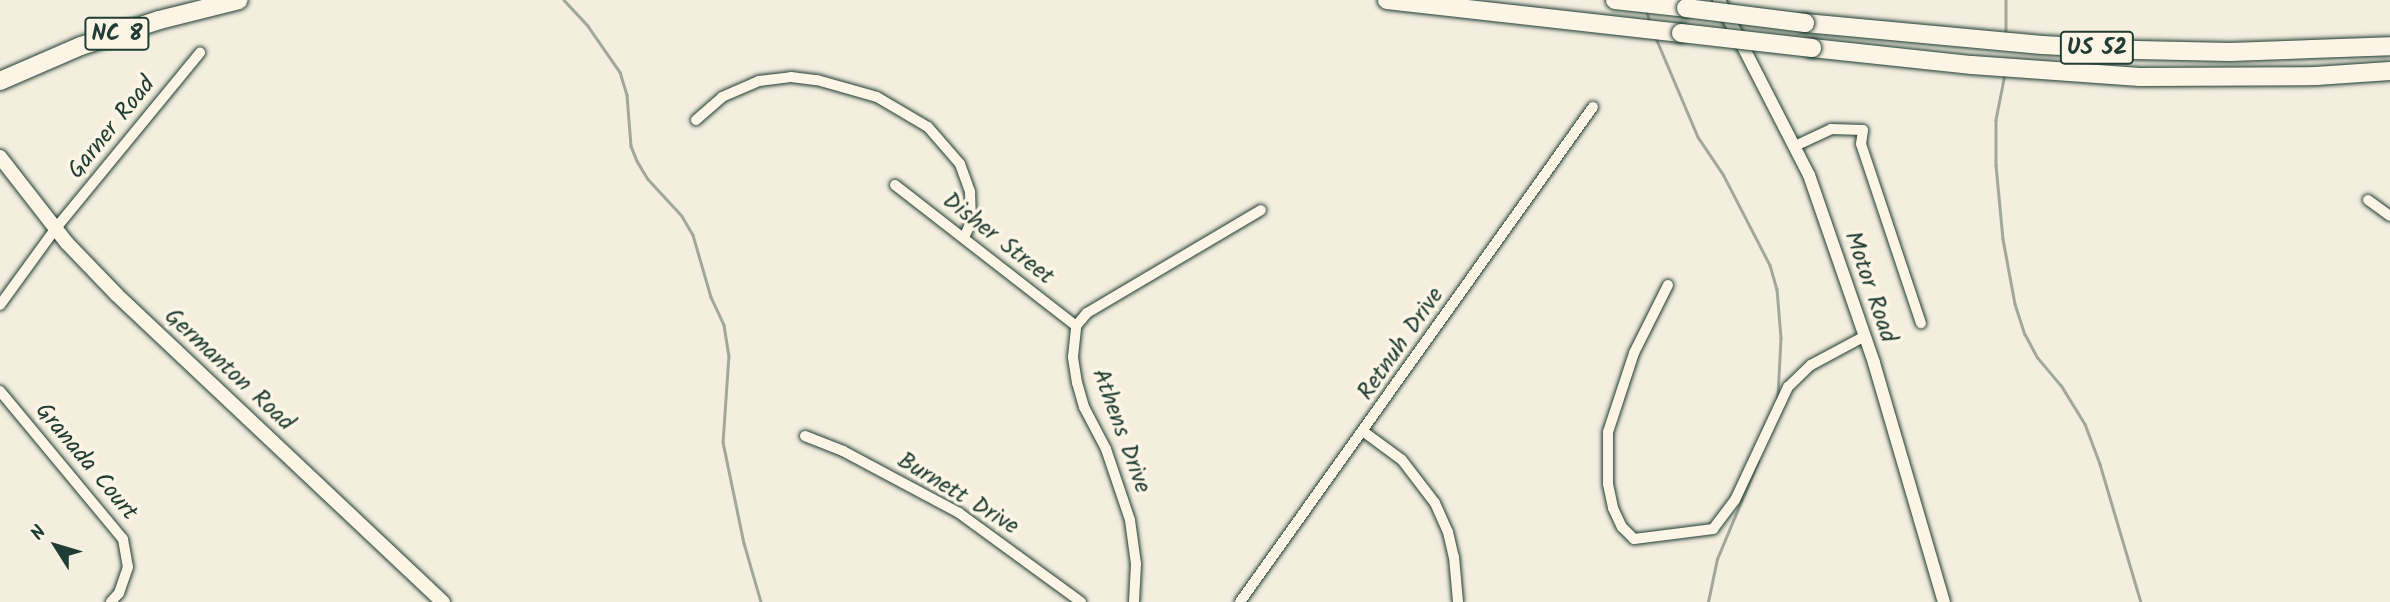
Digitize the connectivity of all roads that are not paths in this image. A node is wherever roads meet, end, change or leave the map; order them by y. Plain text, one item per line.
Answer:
1 (239, 0) edge
2 (1387, 0) edge
3 (1615, 0) edge
4 (1719, 0) edge
5 (2390, 46) edge
6 (200, 53) dead end
7 (2390, 71) edge
8 (0, 81) edge
9 (1592, 107) dead end
10 (696, 120) dead end
11 (1796, 146) junction
12 (0, 157) edge
13 (895, 185) dead end
14 (2368, 200) dead end
15 (1261, 210) dead end
16 (2390, 216) edge
17 (56, 228) junction
18 (964, 238) junction
19 (1668, 285) dead end
20 (0, 304) edge
21 (1921, 323) dead end
22 (1076, 326) junction
23 (1865, 336) junction
24 (0, 391) edge
25 (1364, 432) junction
26 (805, 436) dead end
27 (111, 602) edge
28 (443, 602) edge
29 (1081, 602) edge
30 (1134, 602) edge
31 (1240, 602) edge
32 (1458, 602) edge
33 (1944, 602) edge

1 - 8 highway, NC 8
2 - 7 highway, US 52, bridge
3 - 5 highway, US 52, bridge
4 - 11 street, Motor Road
6 - 17 street, Garner Road
9 - 25 street, Retnuh Drive
10 - 18 street
11 - 21 street
11 - 23 street, Motor Road
12 - 17 main road, Germanton Road
13 - 18 street, Disher Street
14 - 16 street
15 - 22 street
17 - 20 street, Garner Road
17 - 28 main road, Germanton Road
18 - 22 street, Disher Street
19 - 23 street
22 - 30 street, Athens Drive
23 - 33 street, Motor Road
24 - 27 street, Granada Court
25 - 31 street, Retnuh Drive
25 - 32 street
26 - 29 street, Burnett Drive

